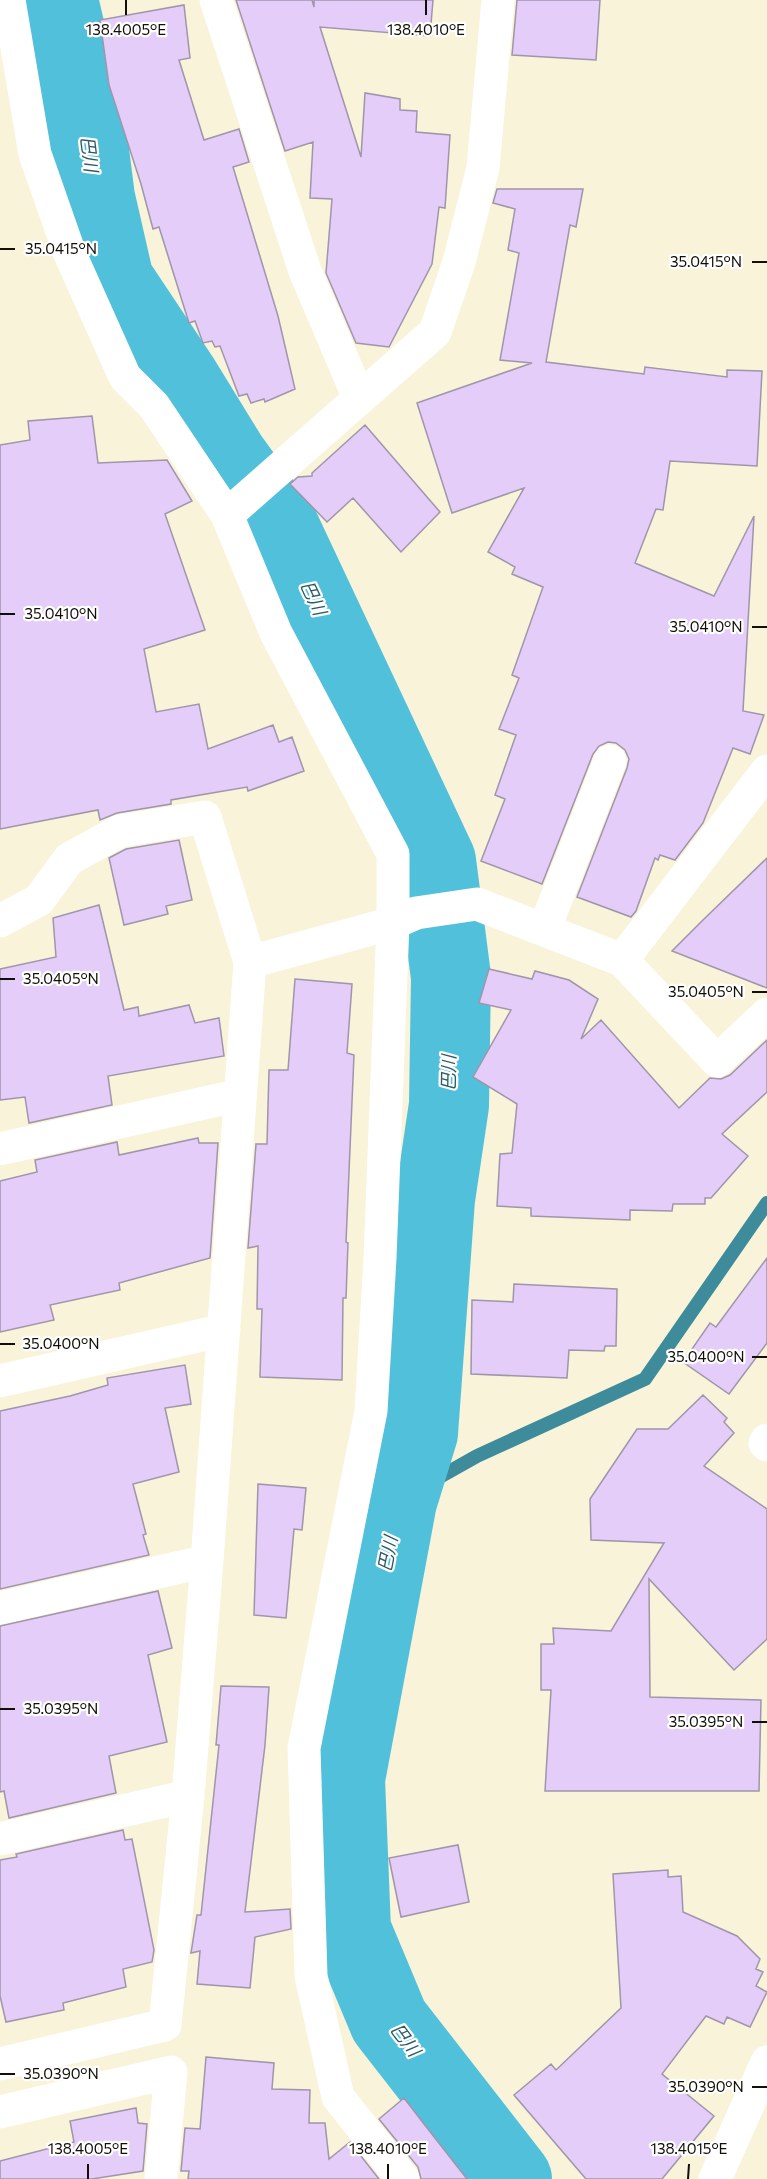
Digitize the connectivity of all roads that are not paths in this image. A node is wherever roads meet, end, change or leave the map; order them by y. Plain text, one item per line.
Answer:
1 (9, 0) edge
2 (216, 0) edge
3 (498, 0) edge
4 (359, 398) junction
5 (234, 509) junction
6 (610, 761) dead end
7 (767, 771) edge
8 (404, 918) junction
9 (0, 921) edge
10 (544, 930) junction
11 (622, 960) junction
12 (250, 962) junction
13 (767, 1014) edge
14 (240, 1095) junction
15 (0, 1149) edge
16 (224, 1330) junction
17 (0, 1381) edge
18 (207, 1561) junction
19 (0, 1608) edge
20 (188, 1796) junction
21 (0, 1839) edge
22 (767, 2062) edge
23 (0, 2064) edge
24 (0, 2112) edge
25 (161, 2179) edge
26 (404, 2179) edge
27 (715, 2179) edge

1 - 5 street
2 - 4 street
3 - 4 street
4 - 5 street
5 - 8 street
6 - 10 street
7 - 11 street
8 - 10 street
8 - 12 street
8 - 26 street
9 - 12 street
10 - 11 street
11 - 13 street
12 - 14 street
14 - 15 street
14 - 16 street
16 - 17 street
16 - 18 street
18 - 19 street
18 - 20 street
20 - 21 street
20 - 23 street
22 - 27 street
24 - 25 street

